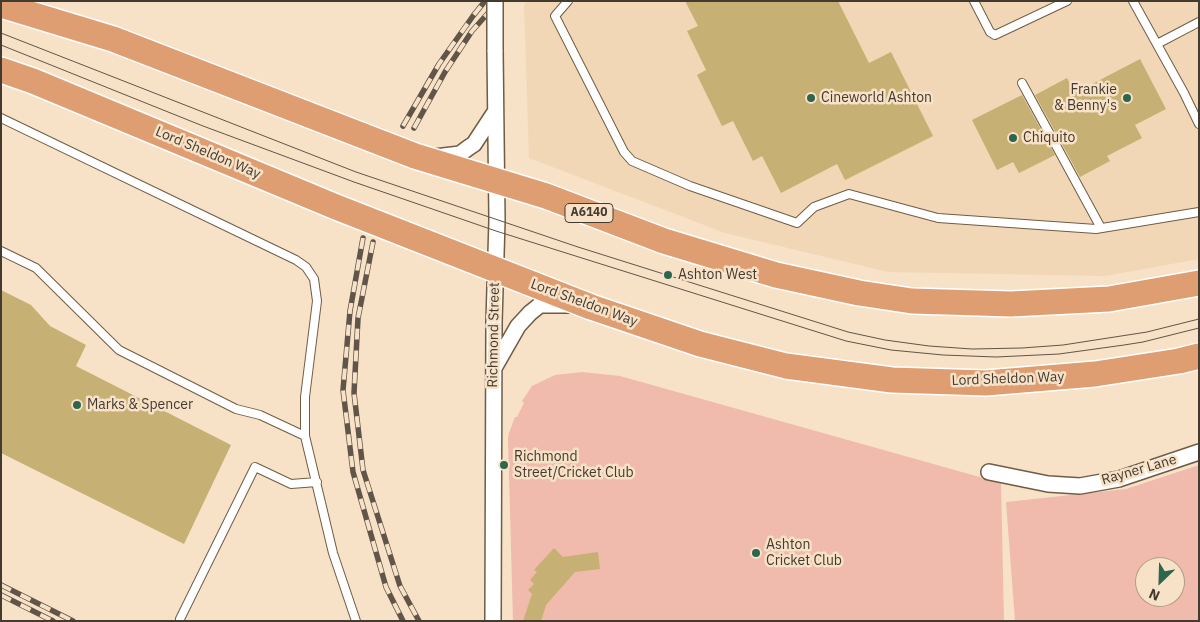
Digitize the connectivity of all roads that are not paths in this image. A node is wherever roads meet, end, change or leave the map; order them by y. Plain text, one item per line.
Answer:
1 (495, 1) edge
2 (568, 1) edge
3 (974, 1) edge
4 (1067, 1) edge
5 (1133, 1) edge
6 (1, 5) edge
7 (1199, 22) edge
8 (1157, 44) junction
9 (1, 70) edge
10 (1022, 83) dead end
11 (495, 112) junction
12 (1, 118) edge
13 (1199, 124) edge
14 (415, 156) junction
15 (496, 182) junction
16 (1199, 212) edge
17 (1101, 228) junction
18 (1, 251) edge
19 (495, 269) junction
20 (1199, 282) edge
21 (591, 307) junction
22 (1199, 356) edge
23 (494, 369) junction
24 (305, 436) junction
25 (1199, 452) edge
26 (989, 472) dead end
27 (317, 482) junction
28 (180, 621) edge
29 (356, 621) edge
30 (493, 621) edge

1 - 11 street, Richmond Street, bridge
2 - 17 lane
3 - 4 lane
5 - 8 lane
6 - 14 highway, A6140
7 - 8 lane
8 - 13 lane
9 - 19 highway, Lord Sheldon Way
10 - 17 lane
11 - 14 street
11 - 15 street, Richmond Street
12 - 24 lane
14 - 15 highway, A6140
15 - 19 street, Richmond Street
15 - 20 highway, A6140
16 - 17 lane
18 - 24 lane
19 - 21 highway, Lord Sheldon Way
19 - 23 street, Richmond Street
21 - 22 highway, Lord Sheldon Way
21 - 23 street
23 - 30 street, Richmond Street
24 - 27 lane
25 - 26 street, Rayner Lane
27 - 28 lane
27 - 29 lane

